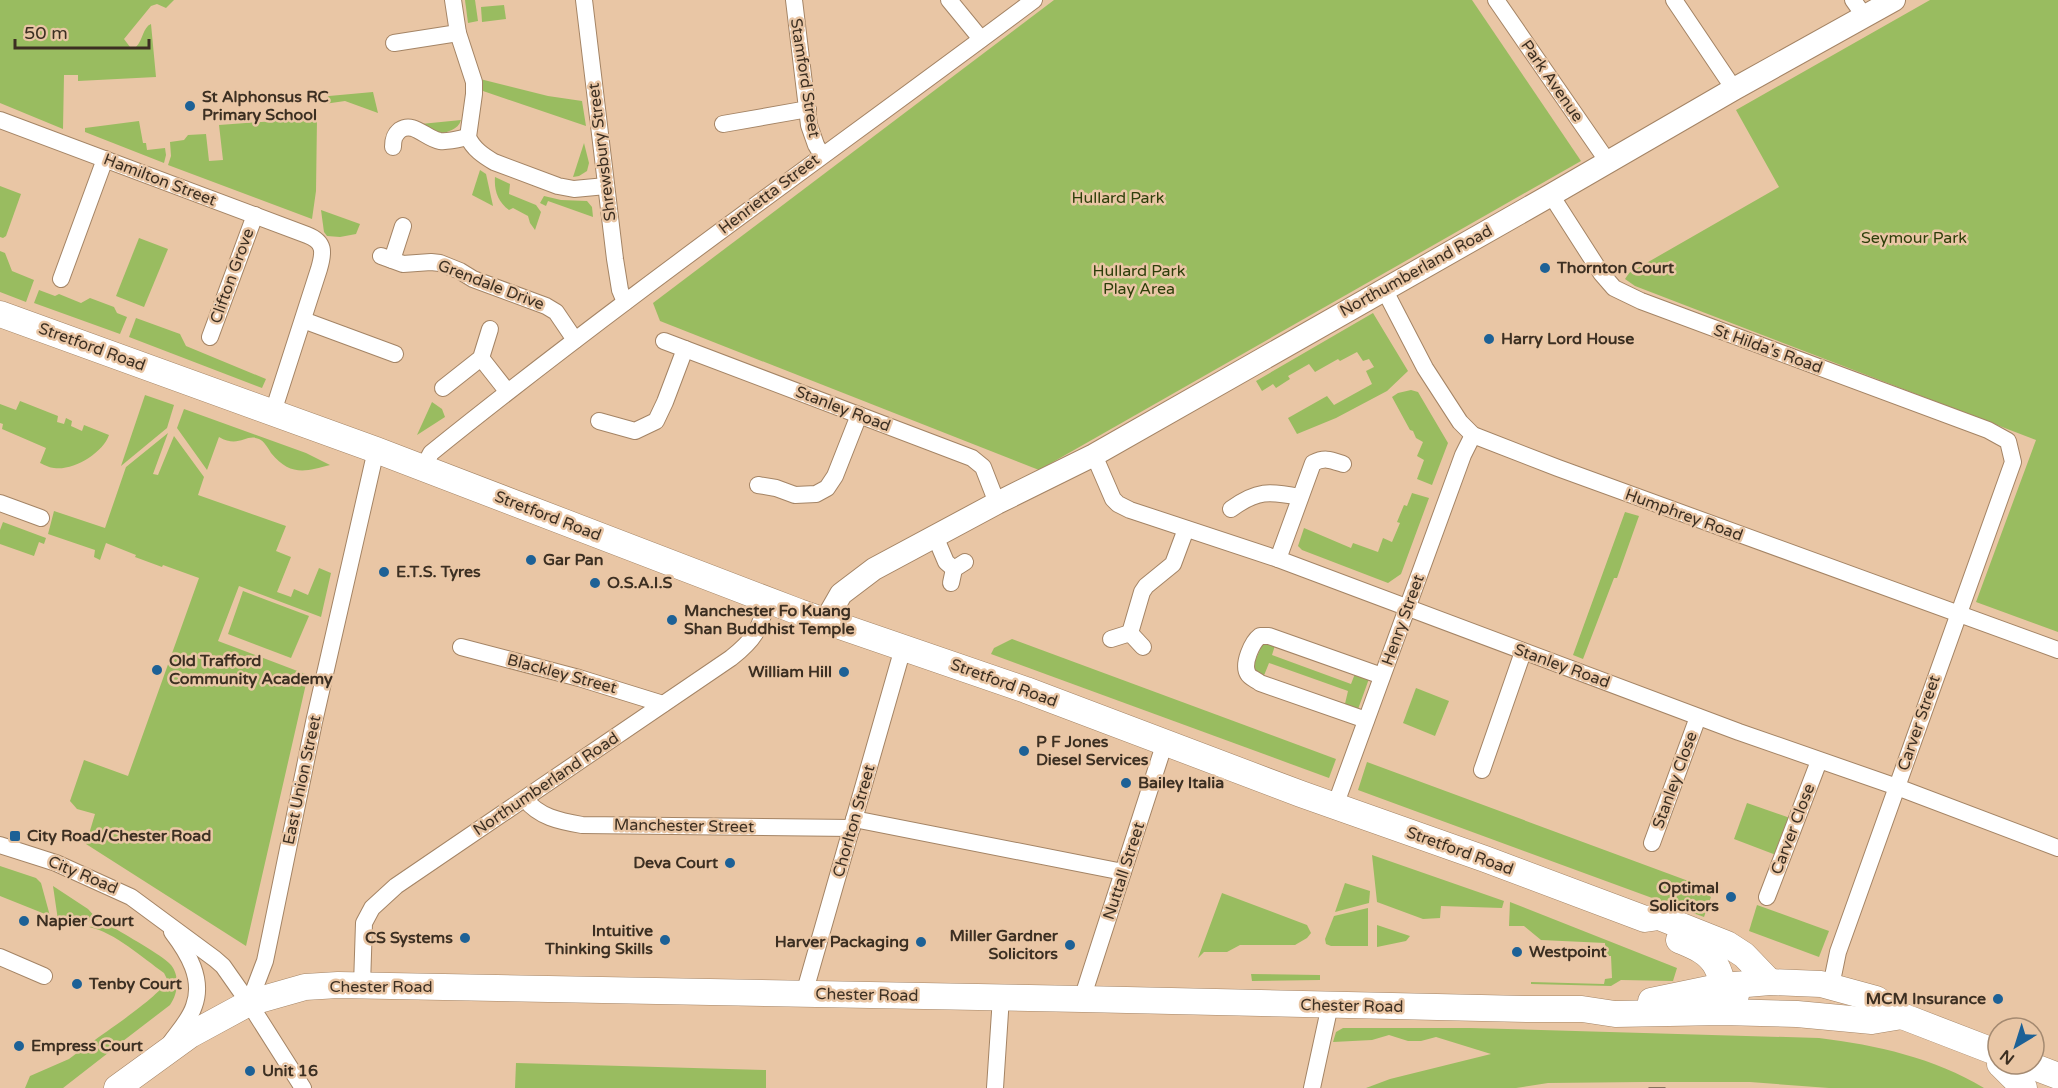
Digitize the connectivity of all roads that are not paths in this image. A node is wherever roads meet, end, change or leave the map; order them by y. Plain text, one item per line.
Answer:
1 (453, 0) edge
2 (585, 0) edge
3 (794, 0) edge
4 (949, 0) edge
5 (1034, 0) edge
6 (1496, 0) edge
7 (1674, 0) edge
8 (1894, 0) edge
9 (1859, 9) edge
10 (458, 33) junction
11 (981, 39) junction
12 (394, 44) dead end
13 (1734, 88) junction
14 (808, 109) junction
15 (0, 120) edge
16 (723, 124) dead end
17 (468, 137) junction
18 (393, 147) dead end
19 (822, 155) junction
20 (105, 159) junction
21 (1608, 162) junction
22 (606, 186) junction
23 (1551, 195) junction
24 (255, 215) junction
25 (403, 226) dead end
26 (61, 279) dead end
27 (1384, 289) junction
28 (625, 302) junction
29 (0, 314) edge
30 (303, 320) junction
31 (490, 329) dead end
32 (210, 337) dead end
33 (575, 340) junction
34 (664, 341) dead end
35 (685, 349) junction
36 (395, 354) dead end
37 (481, 358) junction
38 (443, 388) dead end
39 (507, 392) junction
40 (273, 412) junction
41 (859, 415) junction
42 (599, 421) dead end
43 (1473, 435) junction
44 (376, 450) junction
45 (1094, 454) junction
46 (2013, 462) joint
47 (1343, 464) dead end
48 (423, 468) junction
49 (769, 483) dead end
50 (1300, 497) junction
51 (0, 503) edge
52 (997, 503) junction
53 (1231, 509) dead end
54 (42, 518) dead end
55 (1186, 529) junction
56 (935, 536) junction
57 (1278, 559) junction
58 (957, 571) dead end
59 (768, 601) junction
60 (1407, 607) junction
61 (1958, 613) junction
62 (825, 622) junction
63 (1130, 633) junction
64 (1111, 639) dead end
65 (461, 647) dead end
66 (1143, 647) dead end
67 (903, 648) junction
68 (2058, 650) edge
69 (1523, 652) junction
70 (1382, 676) junction
71 (663, 704) junction
72 (1698, 717) junction
73 (1366, 720) junction
74 (1165, 742) junction
75 (1819, 761) junction
76 (1482, 770) dead end
77 (1897, 788) junction
78 (525, 799) junction
79 (1335, 806) junction
80 (853, 824) junction
81 (1652, 843) dead end
82 (0, 845) edge
83 (2058, 848) edge
84 (1124, 872) junction
85 (1767, 897) dead end
86 (160, 917) junction
87 (1645, 919) junction
88 (0, 957) edge
89 (44, 976) dead end
90 (1770, 982) junction
91 (362, 985) junction
92 (1723, 986) junction
93 (1831, 986) junction
94 (198, 993) joint
95 (804, 994) junction
96 (1000, 998) junction
97 (1082, 999) junction
98 (249, 1003) junction
99 (1330, 1005) junction
100 (1582, 1009) junction
101 (1902, 1016) junction
102 (1872, 1021) junction
103 (166, 1050) junction
104 (1986, 1052) edge
105 (2014, 1076) edge
106 (117, 1088) edge
107 (303, 1088) edge
108 (995, 1088) edge
109 (1312, 1088) edge
110 (2024, 1088) edge

1 - 10 street
2 - 22 street, Shrewsbury Street
3 - 14 street, Stamford Street
4 - 11 street
5 - 11 street, Henrietta Street
6 - 21 street, Park Avenue
7 - 13 street
8 - 9 main road, Northumberland Road
9 - 13 main road, Northumberland Road
10 - 12 street
10 - 17 street
11 - 19 street, Henrietta Street
13 - 21 main road, Northumberland Road
14 - 16 street
14 - 19 street, Stamford Street
15 - 20 street, Hamilton Street
17 - 18 street
17 - 22 street
19 - 28 street, Henrietta Street
20 - 24 street, Hamilton Street
20 - 26 street
21 - 23 main road, Northumberland Road
22 - 28 street, Shrewsbury Street
23 - 27 main road, Northumberland Road
23 - 46 street, St Hilda's Road
24 - 30 street, Hamilton Street
24 - 32 street, Clifton Grove
25 - 33 street, Grendale Drive
27 - 43 street, Humphrey Road
27 - 45 main road, Northumberland Road
28 - 33 street, Henrietta Street
29 - 40 main road, Stretford Road
30 - 36 street
30 - 40 street
31 - 37 street
33 - 39 street, Henrietta Street
34 - 35 street, Stanley Road
35 - 41 street, Stanley Road
35 - 42 street
37 - 38 street
37 - 39 street
39 - 48 street, Henrietta Street
40 - 44 main road, Stretford Road
41 - 49 street
41 - 52 street, Stanley Road
43 - 60 street, Henry Street
43 - 61 street, Humphrey Road
44 - 48 main road, Stretford Road
44 - 98 street, East Union Street
45 - 52 main road, Northumberland Road
45 - 55 street, Stanley Road
46 - 61 street, Carver Street
47 - 50 street
48 - 59 main road, Stretford Road
50 - 53 street
50 - 57 street
51 - 54 street
52 - 56 main road, Northumberland Road
55 - 57 street, Stanley Road
55 - 63 street
56 - 58 street
56 - 62 main road, Northumberland Road
57 - 60 street, Stanley Road
59 - 62 main road, Stretford Road
59 - 71 street, Northumberland Road
60 - 69 street, Stanley Road
60 - 70 street, Henry Street
61 - 68 street, Humphrey Road
61 - 77 street, Carver Street
62 - 67 main road, Stretford Road
63 - 64 street
63 - 66 street
65 - 71 street, Blackley Street
67 - 74 main road, Stretford Road
67 - 80 street, Chorlton Street
69 - 72 street, Stanley Road
69 - 76 street
70 - 73 street, Henry Street
70 - 73 street
71 - 78 street, Northumberland Road
72 - 75 street, Stanley Road
72 - 81 street, Stanley Close
73 - 79 street, Henry Street
74 - 79 main road, Stretford Road
74 - 84 street, Nuttall Street
75 - 77 street, Stanley Road
75 - 85 street, Carver Close
77 - 83 street, Stanley Road
77 - 93 street, Carver Street
78 - 80 street, Manchester Street
78 - 91 street, Northumberland Road
79 - 87 main road, Stretford Road
80 - 84 street, Manchester Street
80 - 95 street, Chorlton Street
82 - 86 street, City Road
84 - 97 street, Nuttall Street
86 - 94 street, City Road
86 - 98 street, City Road
87 - 90 main road, Stretford Road
87 - 92 main road
88 - 89 street
90 - 92 main road, Chester Road
90 - 93 main road
91 - 95 main road, Chester Road
91 - 98 main road, Chester Road
92 - 100 main road, Chester Road
92 - 102 main road
93 - 101 main road
94 - 103 street, Chester Road
95 - 96 main road, Chester Road
96 - 97 main road, Chester Road
96 - 108 street
97 - 99 main road, Chester Road
98 - 103 main road, Chester Road
98 - 107 street, City Road
99 - 100 main road, Chester Road
99 - 109 street
100 - 102 main road, Chester Road
101 - 102 main road, Chester Road
101 - 104 main road
103 - 106 main road, Chester Road
105 - 110 main road

